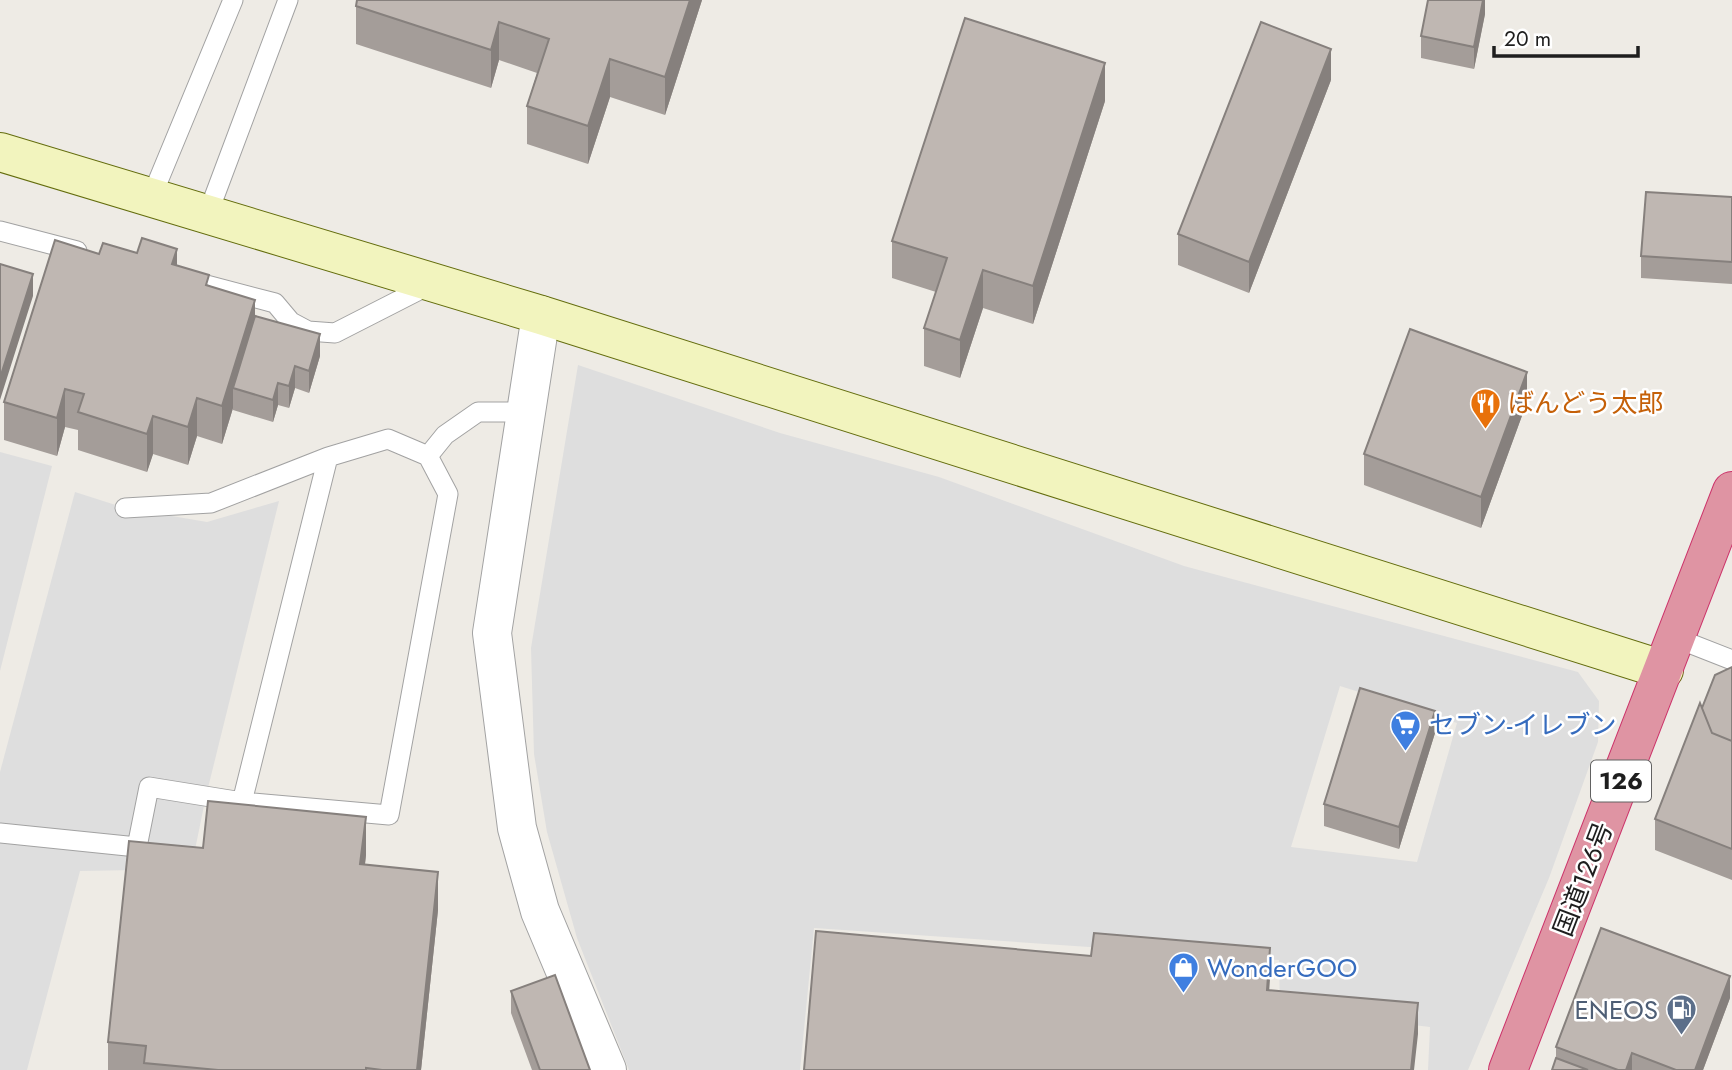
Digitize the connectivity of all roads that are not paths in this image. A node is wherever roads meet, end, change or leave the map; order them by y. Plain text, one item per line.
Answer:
1 (233, 0) edge
2 (288, 0) edge
3 (0, 152) edge
4 (151, 198) junction
5 (207, 216) junction
6 (0, 231) edge
7 (92, 255) edge
8 (170, 276) edge
9 (434, 283) junction
10 (541, 315) junction
11 (526, 412) junction
12 (428, 456) junction
13 (328, 457) junction
14 (1732, 491) edge
15 (125, 508) dead end
16 (1670, 654) junction
17 (1732, 660) edge
18 (242, 802) junction
19 (0, 833) edge
20 (607, 1070) edge
21 (1508, 1070) edge

1 - 4 lane
2 - 5 lane
3 - 4 street
4 - 5 street
5 - 9 street
6 - 7 lane
8 - 9 lane
9 - 10 street
10 - 11 street
10 - 16 street
11 - 12 lane
11 - 20 street
12 - 13 lane
12 - 18 lane
13 - 15 lane
13 - 18 lane
14 - 16 highway, 国道126号 / 126
16 - 17 lane
16 - 21 highway, 国道126号 / 126
18 - 19 lane

